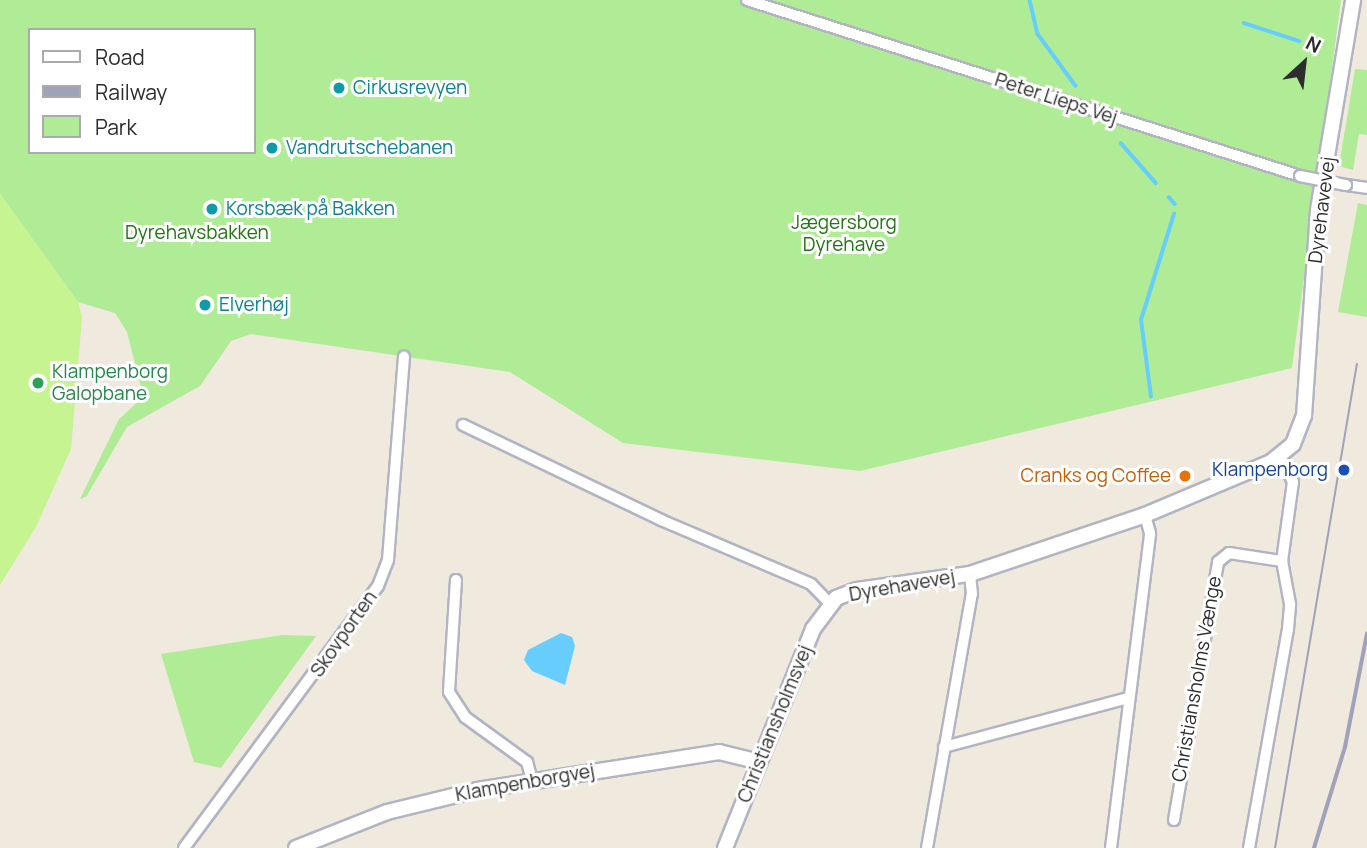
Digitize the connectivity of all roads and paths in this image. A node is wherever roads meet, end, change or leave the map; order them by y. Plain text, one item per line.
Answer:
1 (747, 0) edge
2 (1353, 0) edge
3 (1367, 188) edge
4 (404, 356) dead end
5 (463, 425) dead end
6 (1280, 456) junction
7 (1145, 515) junction
8 (1282, 561) junction
9 (970, 573) junction
10 (456, 580) dead end
11 (830, 604) junction
12 (1128, 698) junction
13 (944, 747) junction
14 (760, 762) junction
15 (532, 781) junction
16 (1174, 820) dead end
17 (184, 848) edge
18 (296, 848) edge
19 (725, 848) edge
20 (927, 848) edge
21 (1109, 848) edge
22 (1249, 848) edge

1 - 3 street, Peter Lieps Vej, bridge
2 - 6 street, Dyrehavevej
4 - 17 street, Skovporten
5 - 11 street, Dyrehavevej
6 - 7 street, Dyrehavevej
6 - 8 street
7 - 9 street, Dyrehavevej
7 - 12 street
8 - 16 street, Christiansholms Vænge
8 - 22 street
9 - 11 street, Dyrehavevej
9 - 13 street
10 - 15 street
11 - 14 street, Christiansholmsvej
12 - 13 street
12 - 21 street
13 - 20 street
14 - 15 street, Klampenborgvej
14 - 19 street, Christiansholmsvej
15 - 18 street, Klampenborgvej

